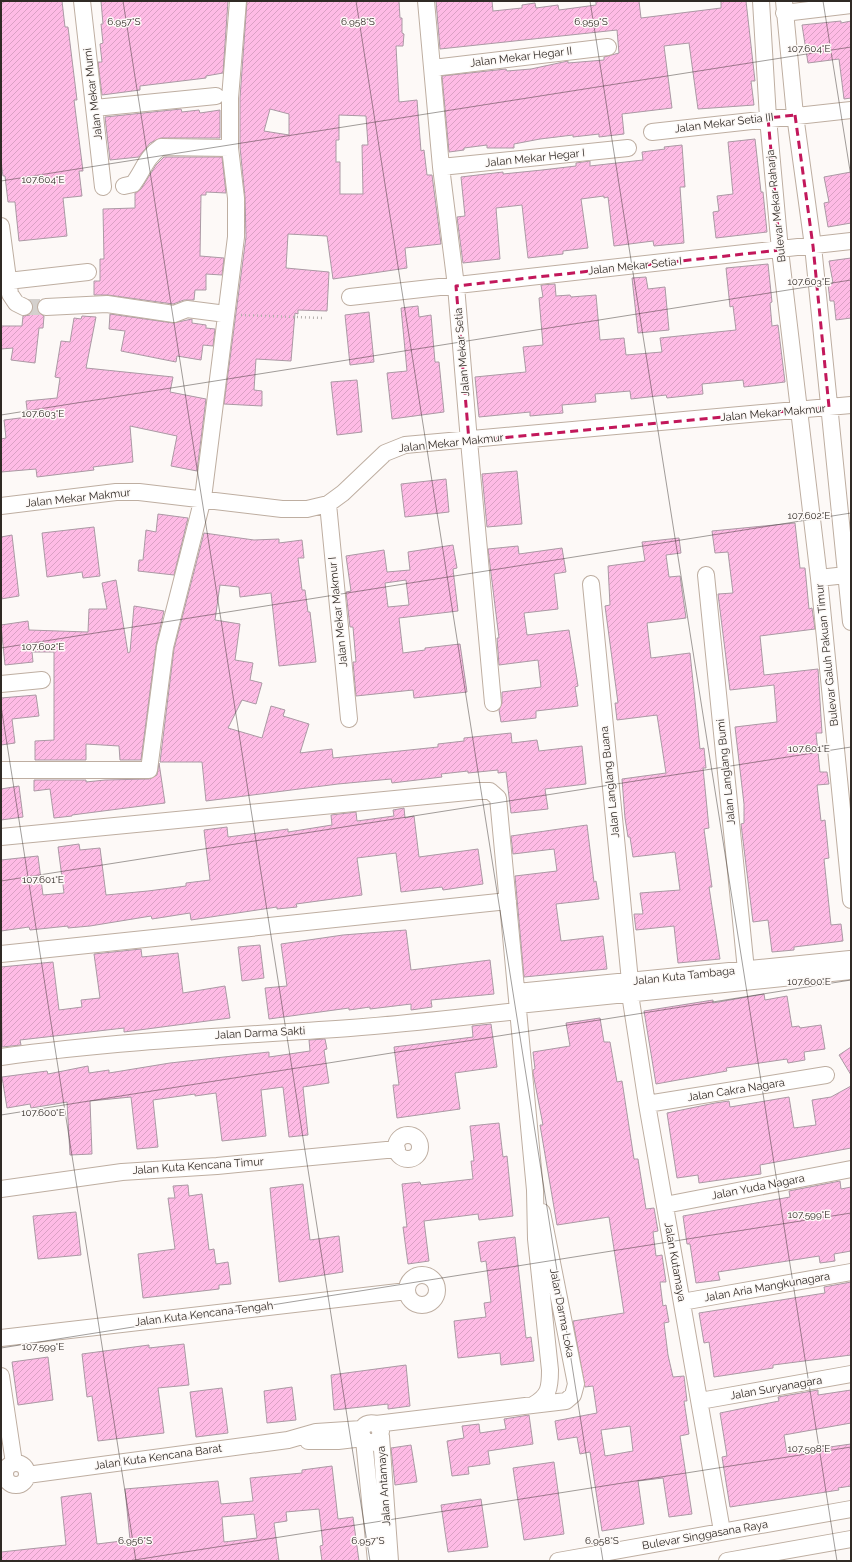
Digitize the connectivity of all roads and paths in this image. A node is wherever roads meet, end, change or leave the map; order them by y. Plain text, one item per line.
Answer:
1 (82, 1) edge
2 (238, 1) edge
3 (426, 1) edge
4 (761, 1) edge
5 (851, 5) edge
6 (784, 7) edge
7 (608, 47) dead end
8 (433, 68) junction
9 (216, 96) dead end
10 (95, 108) junction
11 (851, 110) edge
12 (795, 115) junction
13 (768, 118) junction
14 (652, 132) dead end
15 (230, 148) junction
16 (628, 148) dead end
17 (441, 167) junction
18 (124, 186) dead end
19 (103, 187) dead end
20 (1, 226) edge
21 (851, 242) edge
22 (813, 246) junction
23 (780, 250) junction
24 (88, 272) dead end
25 (8, 281) junction
26 (456, 286) junction
27 (350, 297) dead end
28 (24, 307) tunnel mouth
29 (46, 307) tunnel mouth
30 (226, 314) junction
31 (322, 318) dead end
32 (851, 405) edge
33 (829, 408) junction
34 (800, 410) junction
35 (469, 441) junction
36 (203, 498) junction
37 (328, 504) junction
38 (1, 506) edge
39 (706, 575) dead end
40 (846, 575) junction
41 (819, 578) junction
42 (591, 584) dead end
43 (851, 622) edge
44 (42, 680) dead end
45 (1, 684) edge
46 (493, 703) dead end
47 (349, 719) dead end
48 (1, 770) edge
49 (1, 838) edge
50 (851, 900) edge
51 (508, 901) junction
52 (1, 954) edge
53 (851, 958) edge
54 (746, 970) junction
55 (851, 971) edge
56 (630, 987) junction
57 (518, 1003) junction
58 (1, 1057) edge
59 (826, 1075) dead end
60 (647, 1104) junction
61 (396, 1149) dead end
62 (851, 1169) edge
63 (1, 1189) edge
64 (535, 1190) junction
65 (665, 1205) junction
66 (851, 1272) edge
67 (407, 1291) dead end
68 (682, 1302) junction
69 (1, 1338) edge
70 (851, 1374) edge
71 (1, 1376) edge
72 (700, 1401) junction
73 (533, 1405) junction
74 (369, 1433) junction
75 (851, 1509) edge
76 (722, 1531) junction
77 (851, 1539) edge
78 (376, 1561) edge
79 (390, 1561) edge
80 (558, 1561) edge
81 (727, 1561) edge

1 - 10 street, Jalan Mekar Murni
2 - 15 street
3 - 8 street, Jalan Mekar Setia
4 - 13 street, Bulevar Mekar Raharja
5 - 6 street
6 - 12 street
7 - 8 street, Jalan Mekar Hegar II
8 - 17 street, Jalan Mekar Setia
9 - 10 street
10 - 19 street, Jalan Mekar Murni
11 - 12 street, Jalan Mekar Setia III
12 - 13 street, Jalan Mekar Setia III
12 - 22 street
13 - 14 street, Jalan Mekar Setia III
13 - 23 street, Bulevar Mekar Raharja
15 - 18 street
15 - 30 street
16 - 17 street, Jalan Mekar Hegar I
17 - 26 street, Jalan Mekar Setia
20 - 25 street
21 - 22 street, Jalan Mekar Setia I
22 - 23 street, Jalan Mekar Setia I
22 - 33 street
23 - 26 street, Jalan Mekar Setia I
23 - 34 street, Bulevar Mekar Raharja
24 - 25 street
25 - 28 street
26 - 27 street, Jalan Mekar Setia I
26 - 35 street, Jalan Mekar Setia
29 - 30 street
30 - 31 path
30 - 36 street
32 - 33 street, Jalan Mekar Makmur
33 - 34 street, Jalan Mekar Makmur
33 - 40 street
34 - 35 street, Jalan Mekar Makmur
34 - 41 street, Bulevar Galuh Pakuan Timur
35 - 37 street, Jalan Mekar Makmur
35 - 46 street, Jalan Mekar Setia
36 - 37 street, Jalan Mekar Makmur
36 - 38 street, Jalan Mekar Makmur
36 - 48 street
37 - 47 street, Jalan Mekar Makmur I
39 - 54 street, Jalan Langlang Bumi
40 - 41 street
40 - 43 street
41 - 50 street, Bulevar Galuh Pakuan Timur
42 - 56 street, Jalan Langlang Buana
44 - 45 street
49 - 51 street, Jalan Darma Loka
51 - 52 street
51 - 57 street, Jalan Darma Loka
53 - 54 street, Jalan Kuta Tambaga
53 - 55 street
54 - 56 street, Jalan Kuta Tambaga
55 - 56 street, Jalan Kuta Tambaga
56 - 57 street, Jalan Kuta Tambaga
56 - 60 street, Jalan Kutamaya
57 - 58 street, Jalan Darma Sakti
57 - 64 street, Jalan Darma Loka
59 - 60 street, Jalan Cakra Nagara
60 - 65 street, Jalan Kutamaya
61 - 63 street, Jalan Kuta Kencana Timur
62 - 65 street, Jalan Yuda Nagara
64 - 73 street, Jalan Darma Loka
64 - 73 street, Jalan Darma Loka
65 - 68 street, Jalan Kutamaya
66 - 68 street, Jalan Aria Mangkunagara
67 - 69 street, Jalan Kuta Kencana Tengah
68 - 72 street, Jalan Kutamaya
70 - 72 street, Jalan Suryanagara
71 - 74 street, Jalan Kuta Kencana Barat
72 - 76 street, Jalan Kutamaya
73 - 74 street, Jalan Darma Loka
74 - 78 street, Jalan Antamaya
74 - 79 street, Jalan Antamaya
75 - 76 street, Bulevar Singgasana Raya
76 - 80 street, Bulevar Singgasana Raya
77 - 81 street

